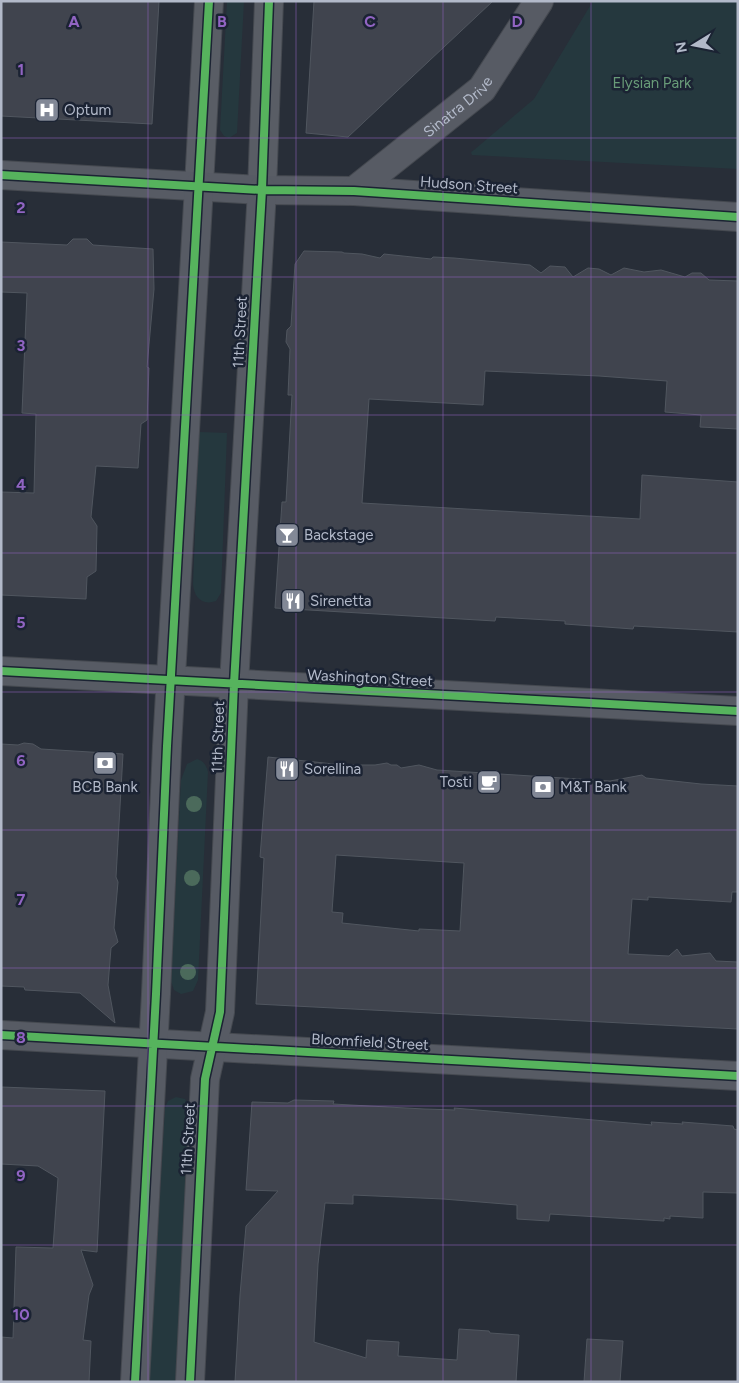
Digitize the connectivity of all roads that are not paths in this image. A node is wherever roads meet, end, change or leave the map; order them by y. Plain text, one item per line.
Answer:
1 (209, 1) edge
2 (270, 1) edge
3 (539, 1) edge
4 (1, 175) edge
5 (199, 186) junction
6 (262, 190) junction
7 (354, 192) junction
8 (738, 217) edge
9 (1, 671) edge
10 (172, 681) junction
11 (234, 684) junction
12 (738, 711) edge
13 (1, 1035) edge
14 (154, 1043) junction
15 (212, 1047) junction
16 (738, 1076) edge
17 (135, 1382) edge
18 (190, 1382) edge

1 - 5 street
2 - 6 street, 11th Street
3 - 7 street, Sinatra Drive
4 - 5 street, Hudson Street
5 - 6 street, Hudson Street
5 - 10 street
6 - 7 street, Hudson Street
6 - 11 street, 11th Street
7 - 8 street, Hudson Street
9 - 10 street, Washington Street
10 - 11 street, Washington Street
10 - 14 street
11 - 12 street, Washington Street
11 - 15 street, 11th Street
13 - 14 street, Bloomfield Street
14 - 15 street, Bloomfield Street
14 - 17 street
15 - 16 street, Bloomfield Street
15 - 18 street, 11th Street

